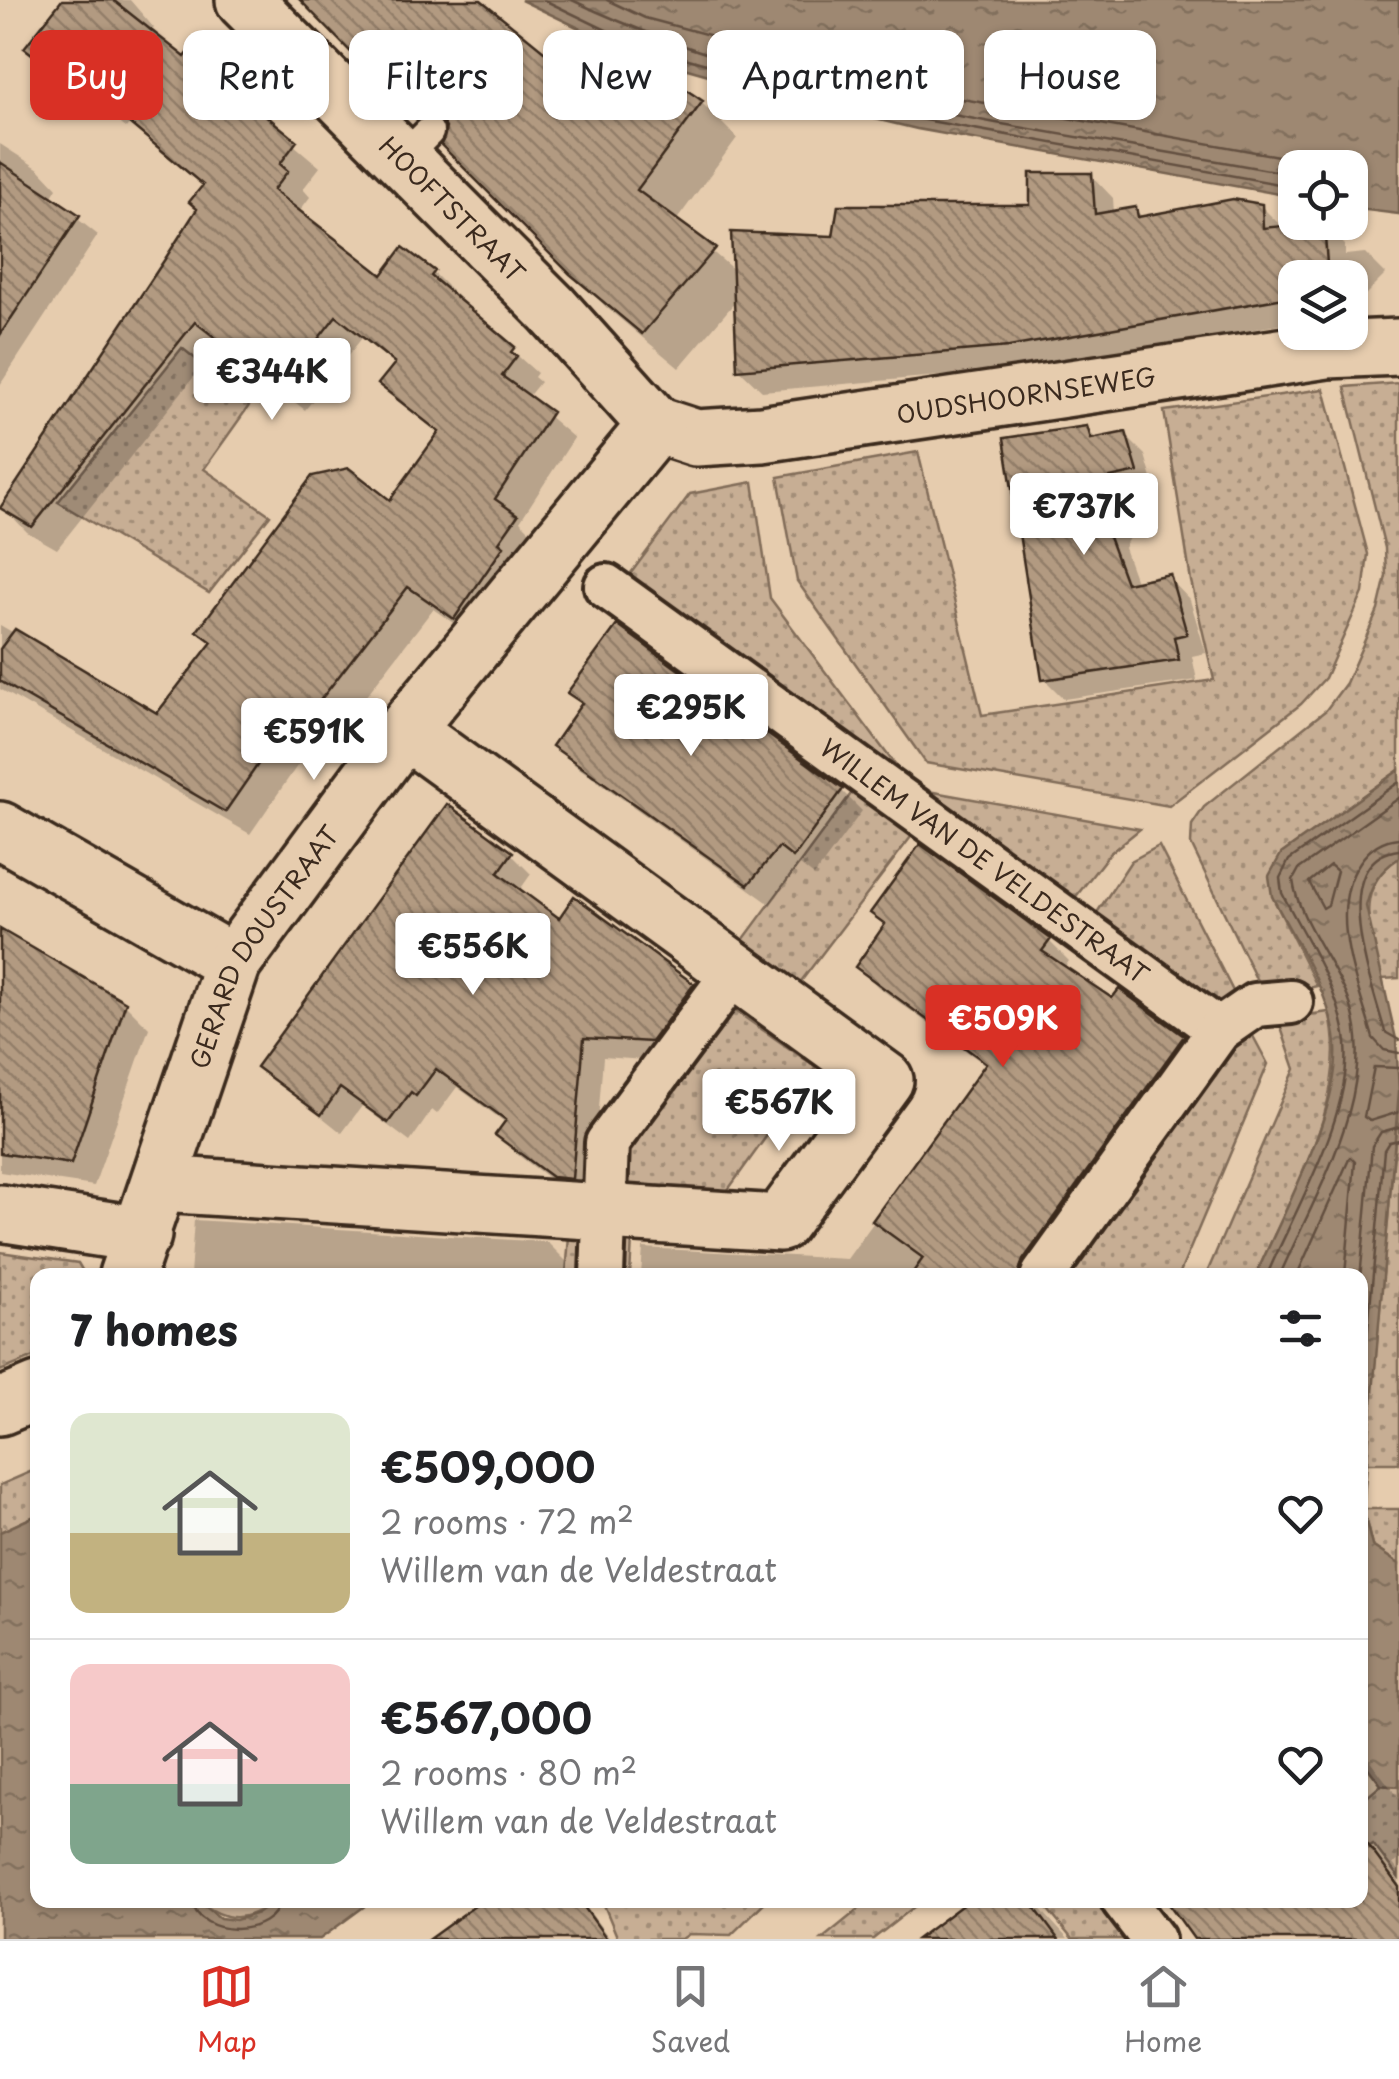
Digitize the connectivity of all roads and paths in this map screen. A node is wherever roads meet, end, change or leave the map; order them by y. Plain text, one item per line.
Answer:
1 (244, 0) edge
2 (1399, 347) edge
3 (656, 425) junction
4 (606, 586) dead end
5 (405, 730) junction
6 (0, 830) edge
7 (233, 962) junction
8 (735, 971) junction
9 (1292, 1002) dead end
10 (1218, 1030) junction
11 (160, 1184) junction
12 (606, 1212) junction
13 (0, 1213) edge
14 (134, 1255) edge
15 (602, 1268) edge
16 (1048, 1268) edge
17 (30, 1393) edge
18 (0, 1406) edge
19 (1129, 1908) edge
20 (1153, 1939) edge

1 - 3 street, HOOFTSTRAAT
2 - 3 street, OUDSHOORNSEWEG
3 - 5 street, GERARD DOUSTRAAT
4 - 10 street, WILLEM VAN DE VELDESTRAAT
5 - 7 street, GERARD DOUSTRAAT
5 - 8 street
6 - 7 street
7 - 11 street, GERARD DOUSTRAAT
8 - 12 street
8 - 12 street
9 - 10 street
10 - 16 street
11 - 12 street
11 - 14 street, GERARD DOUSTRAAT
12 - 15 street
13 - 14 street
17 - 18 street
19 - 20 street

